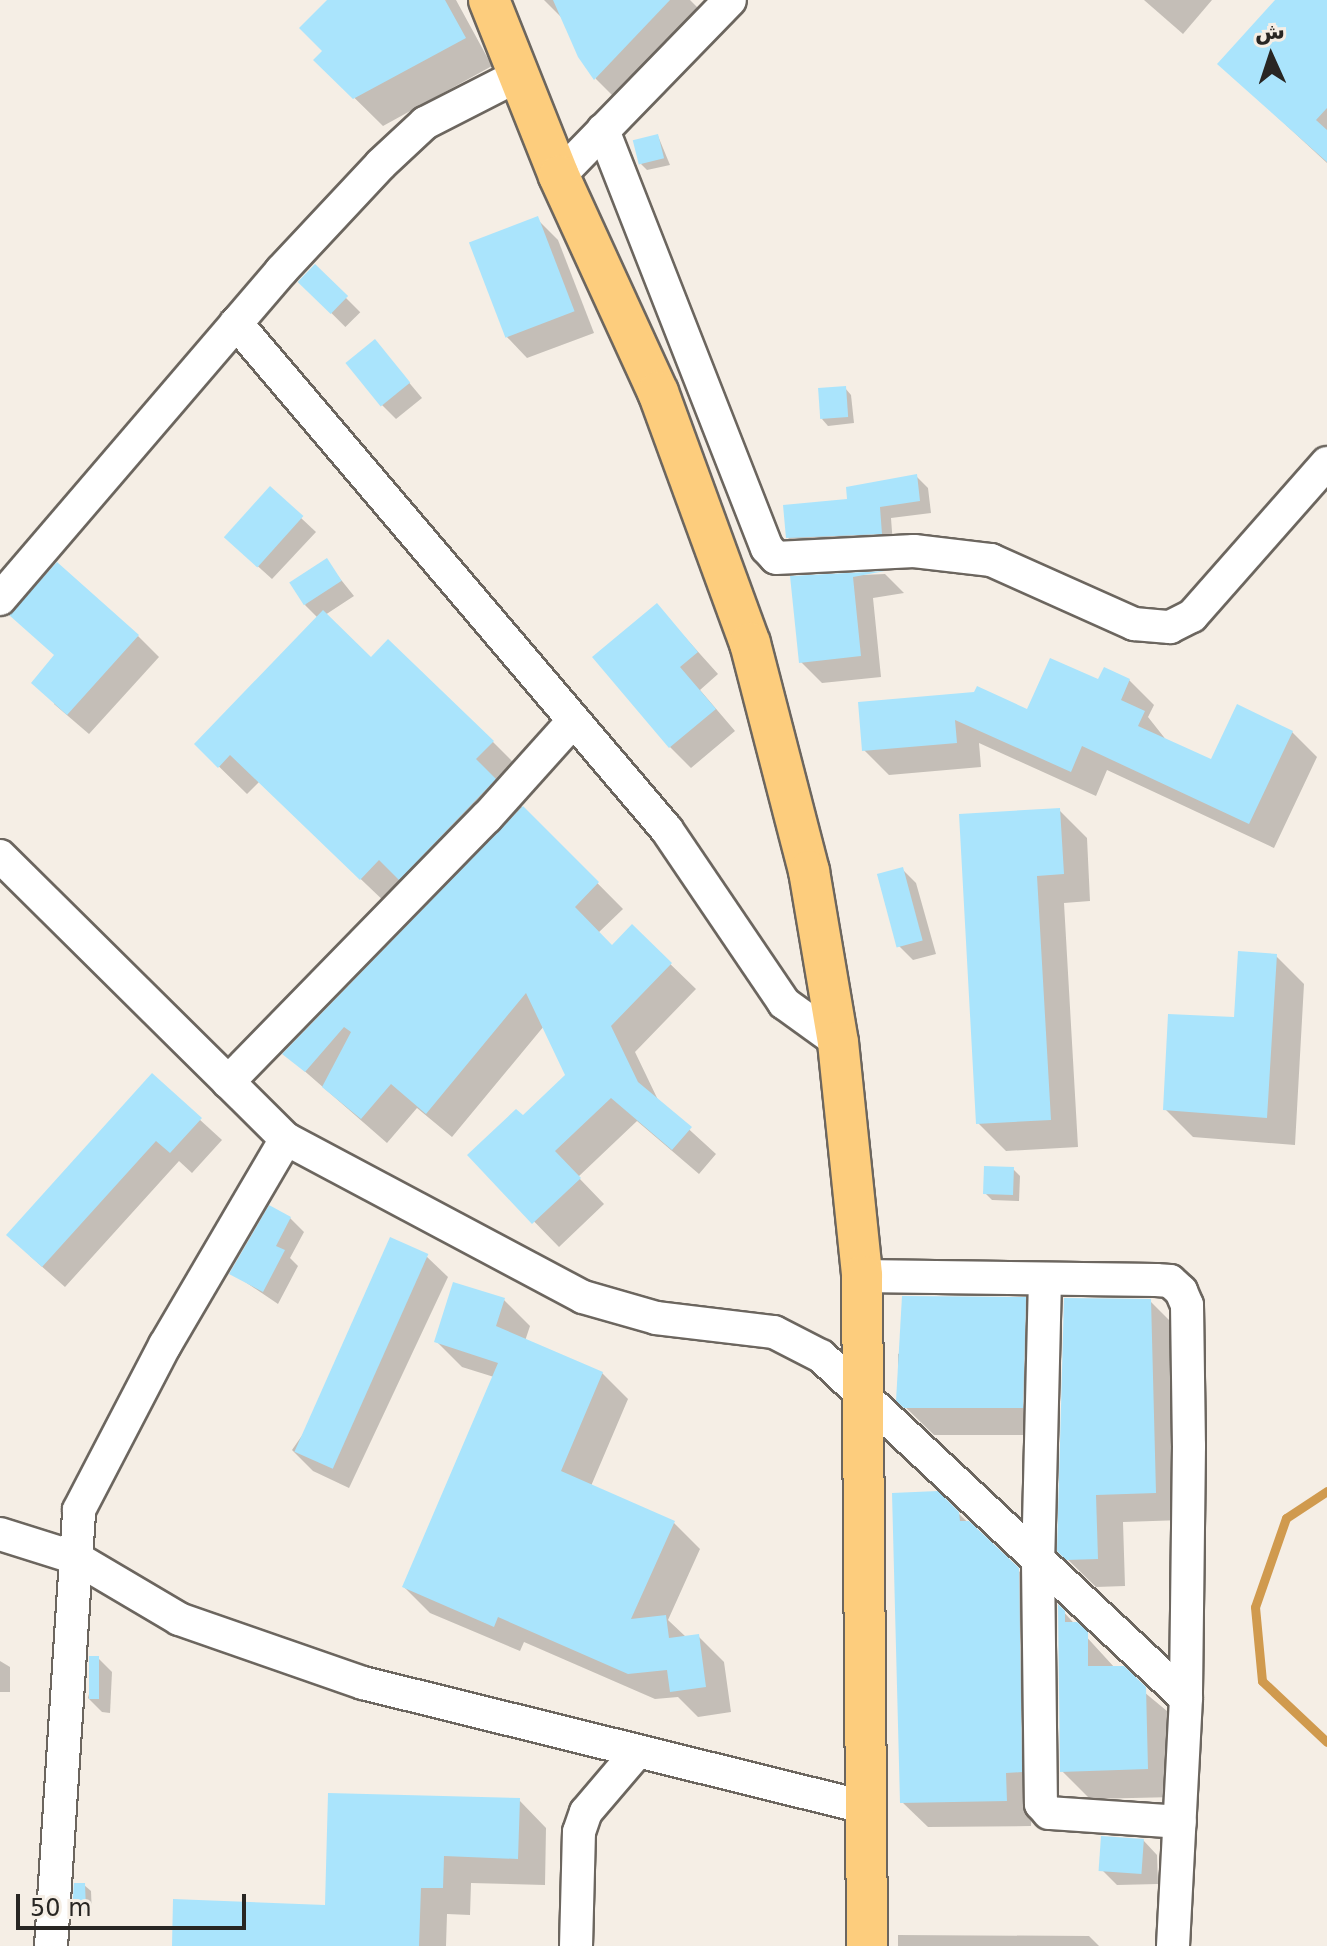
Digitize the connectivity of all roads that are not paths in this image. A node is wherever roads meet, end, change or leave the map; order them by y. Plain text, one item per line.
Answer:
1 (489, 0) edge
2 (730, 0) edge
3 (519, 75) junction
4 (603, 130) junction
5 (559, 176) junction
6 (236, 323) junction
7 (1327, 463) edge
8 (0, 599) edge
9 (573, 721) junction
10 (0, 856) edge
11 (838, 1042) junction
12 (228, 1082) junction
13 (286, 1139) junction
14 (862, 1276) junction
15 (1045, 1279) junction
16 (866, 1398) junction
17 (0, 1534) edge
18 (76, 1558) junction
19 (1038, 1563) junction
20 (1186, 1698) junction
21 (637, 1752) junction
22 (868, 1808) junction
23 (1180, 1822) junction
24 (51, 1946) edge
25 (576, 1946) edge
26 (867, 1946) edge
27 (1173, 1946) edge

1 - 3 main road
2 - 4 street
3 - 5 main road
3 - 6 street
4 - 5 street
4 - 7 street
5 - 11 main road
6 - 8 street
6 - 9 street
9 - 11 street
9 - 12 street
10 - 12 street
11 - 14 main road
12 - 13 street
13 - 16 street
13 - 18 street
14 - 15 street
14 - 16 main road
15 - 19 street
15 - 20 street
16 - 19 street
16 - 22 main road
17 - 18 street
18 - 21 street
18 - 24 street
19 - 20 street
19 - 23 street
20 - 23 street
21 - 22 street
21 - 25 street
22 - 26 main road
23 - 27 street

